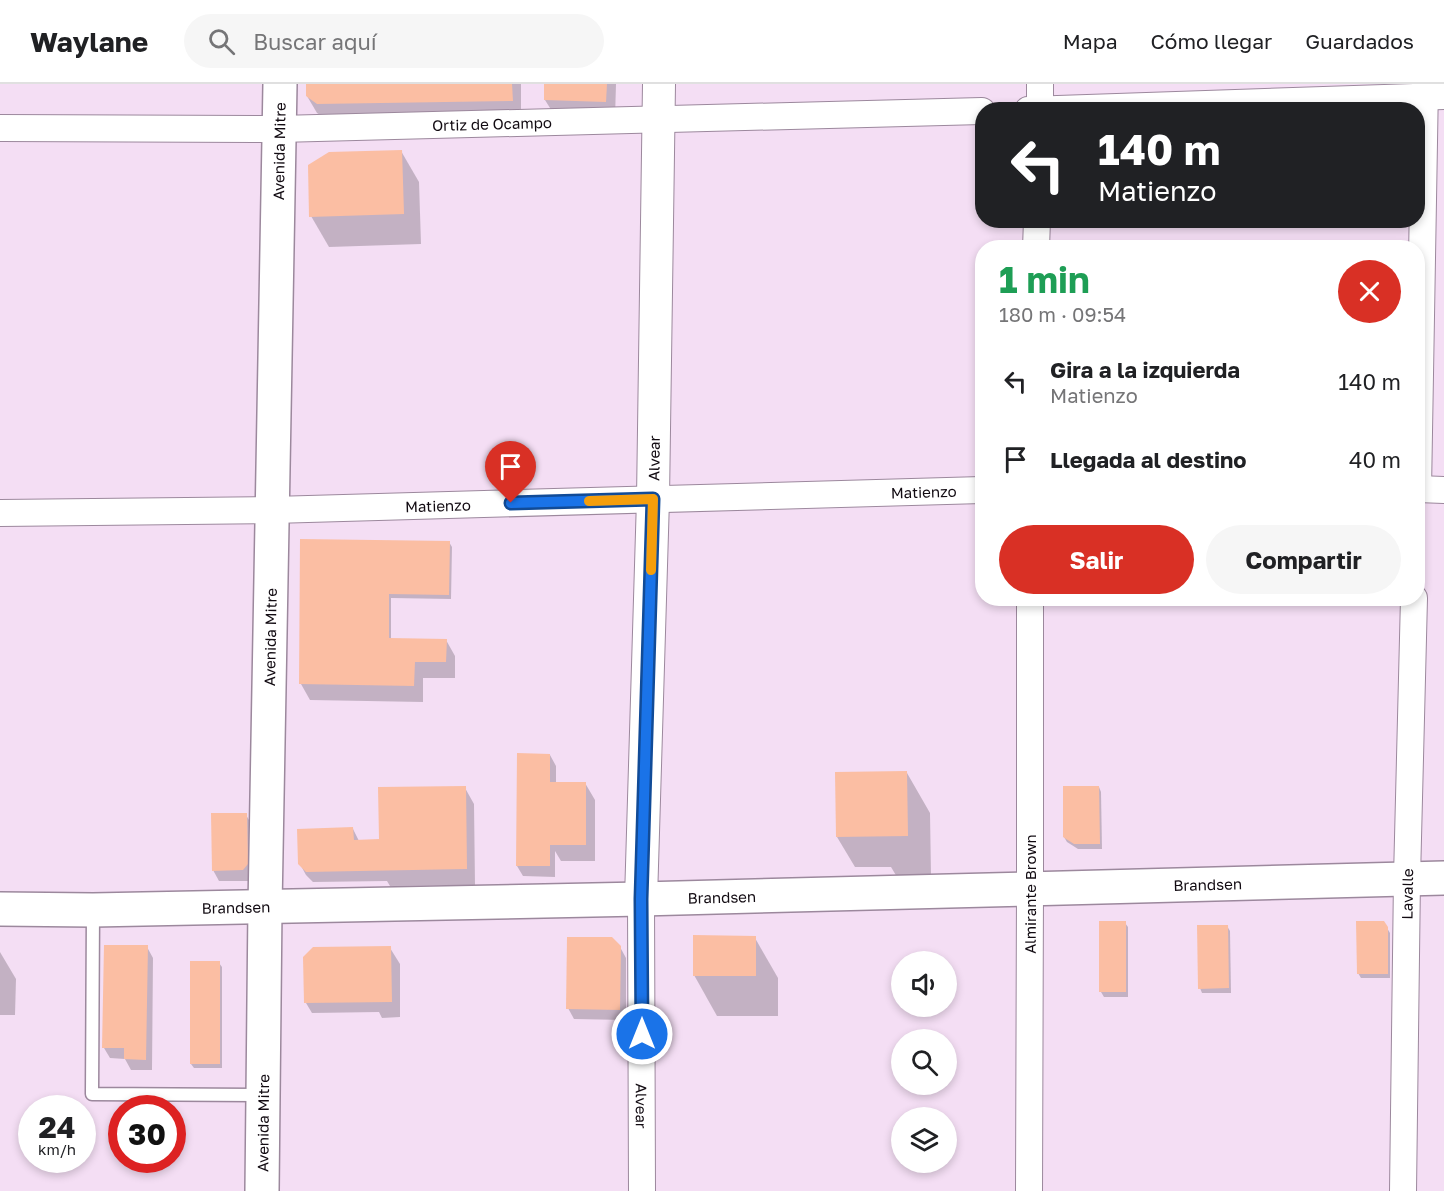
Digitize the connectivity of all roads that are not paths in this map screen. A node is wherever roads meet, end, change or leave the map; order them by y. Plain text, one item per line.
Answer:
1 (280, 84) edge
2 (659, 84) edge
3 (1040, 84) edge
4 (1431, 92) edge
5 (1040, 102) edge
6 (1201, 102) edge
7 (975, 111) edge
8 (658, 120) junction
9 (0, 128) edge
10 (279, 129) junction
11 (1425, 276) edge
12 (975, 490) edge
13 (1425, 490) edge
14 (1444, 490) edge
15 (653, 499) junction
16 (273, 510) junction
17 (0, 513) edge
18 (1030, 606) edge
19 (1414, 606) edge
20 (1407, 878) junction
21 (1444, 878) edge
22 (1030, 889) junction
23 (641, 899) junction
24 (265, 907) junction
25 (0, 909) edge
26 (93, 910) junction
27 (263, 1095) junction
28 (262, 1191) edge
29 (642, 1191) edge
30 (1029, 1191) edge
31 (1403, 1191) edge

1 - 10 main road, Avenida Mitre
2 - 8 street, Alvear
3 - 5 street
4 - 6 street
4 - 11 street
7 - 8 street, Ortiz de Ocampo
8 - 10 street, Ortiz de Ocampo
8 - 15 street, Alvear
9 - 10 street, Ortiz de Ocampo
10 - 16 main road, Avenida Mitre
12 - 15 street, Matienzo
13 - 14 street
15 - 16 street, Matienzo
15 - 23 street, Alvear
16 - 17 street, Matienzo
16 - 24 main road, Avenida Mitre
18 - 22 street, Almirante Brown
19 - 20 street, Lavalle
20 - 21 main road, Brandsen
20 - 22 main road, Brandsen
20 - 31 street, Lavalle
22 - 23 main road, Brandsen
22 - 30 street, Almirante Brown
23 - 24 main road, Brandsen
23 - 29 street, Alvear
24 - 26 main road, Brandsen
24 - 27 main road, Avenida Mitre
25 - 26 main road, Brandsen
26 - 27 lane
27 - 28 main road, Avenida Mitre

